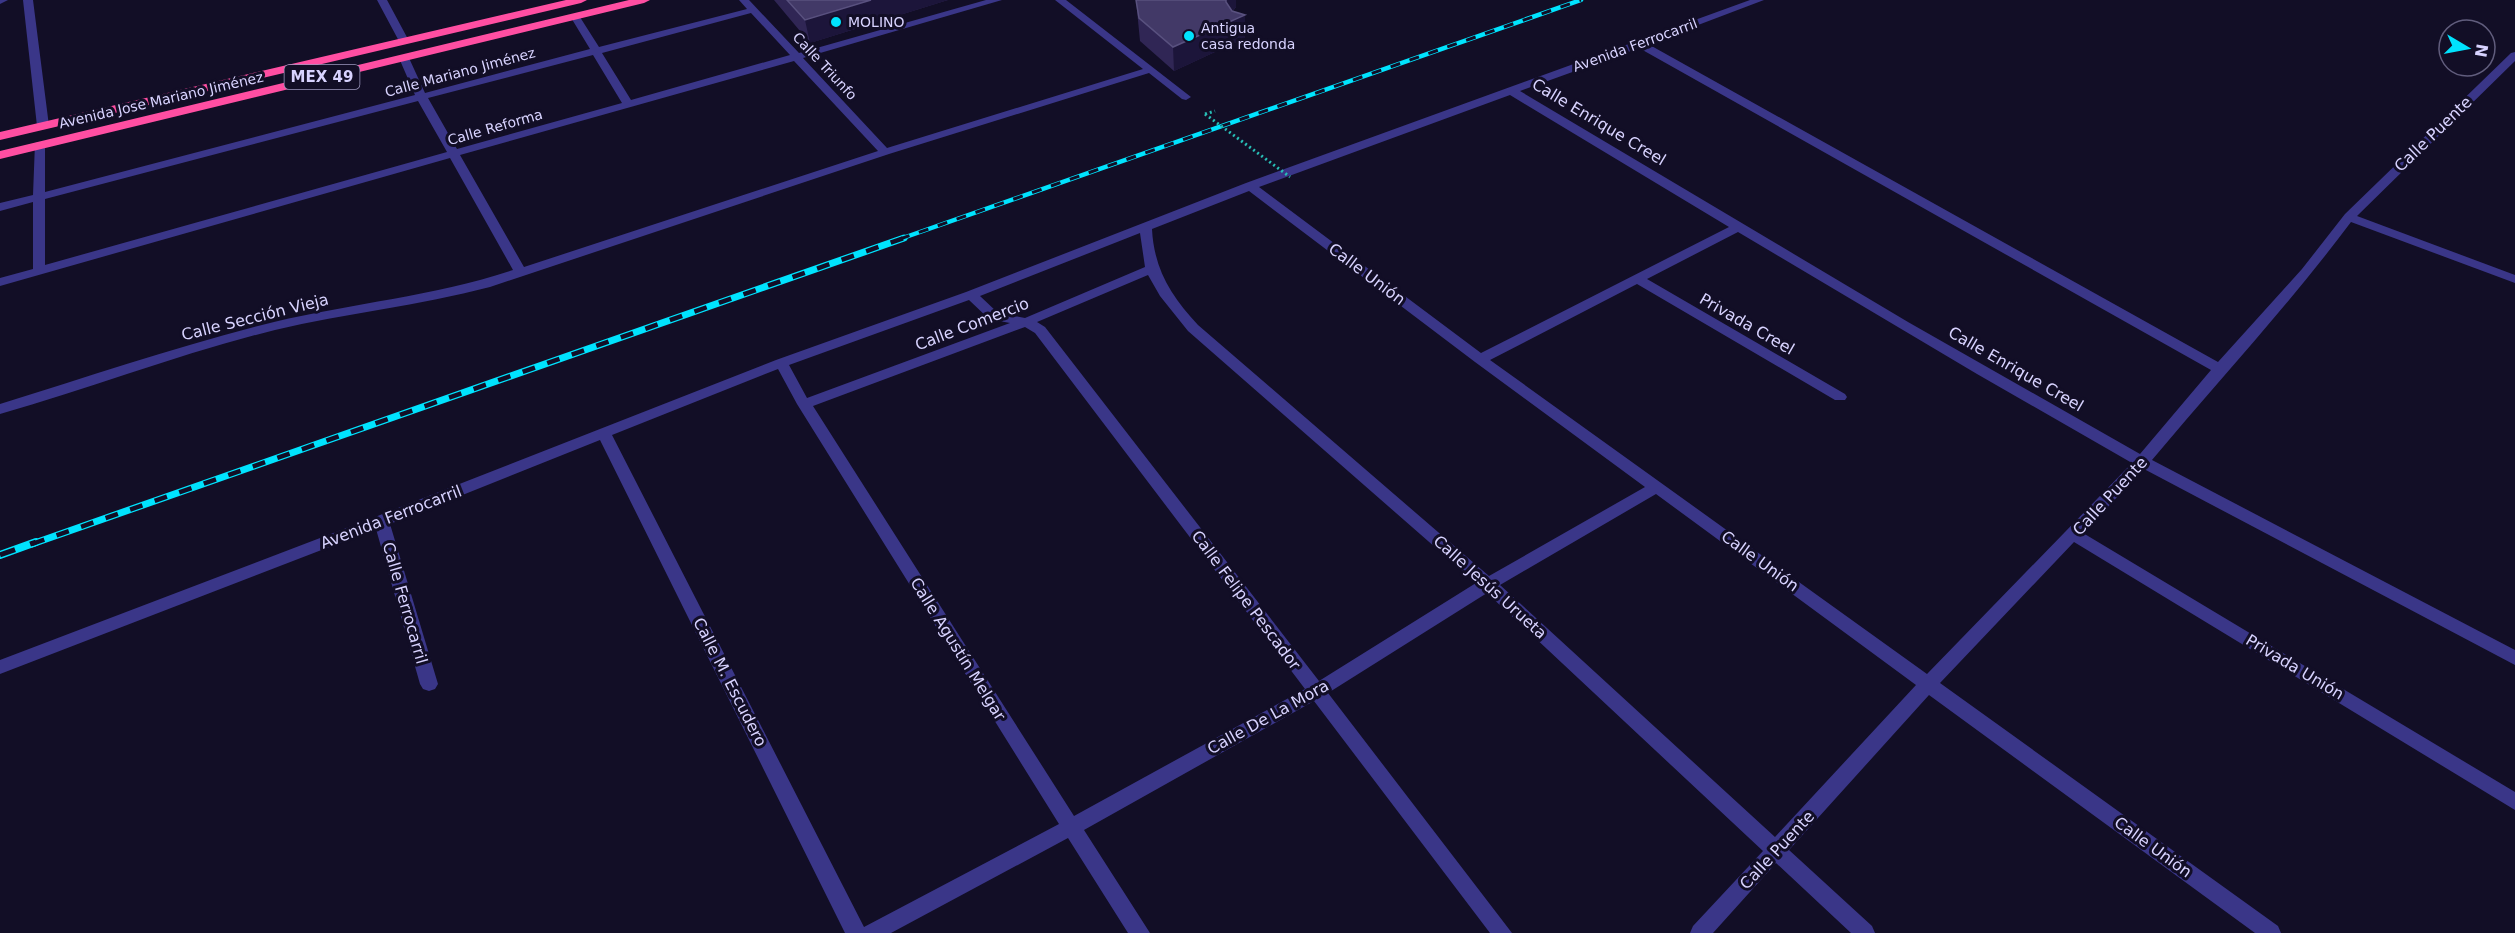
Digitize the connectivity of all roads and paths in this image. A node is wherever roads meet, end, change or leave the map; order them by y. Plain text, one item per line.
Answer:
1 (28, 0) edge
2 (382, 0) edge
3 (581, 0) edge
4 (644, 0) edge
5 (744, 0) edge
6 (997, 0) edge
7 (1060, 0) edge
8 (1759, 0) edge
9 (753, 10) junction
10 (575, 16) junction
11 (404, 42) junction
12 (1638, 44) junction
13 (597, 51) junction
14 (2515, 55) edge
15 (796, 57) junction
16 (404, 58) junction
17 (1149, 70) junction
18 (2499, 70) junction
19 (2515, 74) edge
20 (1512, 91) junction
21 (1186, 97) dead end
22 (422, 98) junction
23 (629, 105) junction
24 (1215, 111) dead end
25 (44, 126) junction
26 (0, 136) edge
27 (39, 145) junction
28 (885, 152) junction
29 (455, 154) junction
30 (0, 155) edge
31 (1290, 177) dead end
32 (1251, 186) junction
33 (38, 197) junction
34 (0, 207) edge
35 (2349, 217) junction
36 (1146, 226) junction
37 (1737, 228) junction
38 (1150, 270) junction
39 (39, 272) junction
40 (521, 273) junction
41 (1637, 279) junction
42 (2515, 279) edge
43 (0, 282) edge
44 (970, 295) junction
45 (1026, 322) junction
46 (1480, 359) junction
47 (781, 363) junction
48 (2220, 369) junction
49 (1840, 398) dead end
50 (804, 404) junction
51 (0, 410) edge
52 (603, 432) junction
53 (2143, 461) junction
54 (1658, 486) junction
55 (381, 521) junction
56 (2074, 535) junction
57 (1488, 584) junction
58 (2515, 658) edge
59 (0, 668) edge
60 (429, 684) dead end
61 (1928, 684) junction
62 (1315, 692) junction
63 (2515, 802) edge
64 (1071, 827) junction
65 (1777, 850) junction
66 (856, 933) edge
67 (870, 933) edge
68 (1140, 933) edge
69 (1502, 933) edge
70 (1700, 933) edge
71 (1865, 933) edge
72 (2271, 933) edge

1 - 25 street
2 - 11 street
3 - 11 highway, Avenida Jose Mariano Jiménez / MEX 49
4 - 10 highway, Avenida Jose Mariano Jiménez / MEX 49
5 - 9 street, Calle Triunfo
6 - 15 street, Calle Reforma
7 - 17 street
8 - 12 street, Avenida Ferrocarril
9 - 13 street, Calle Mariano Jiménez
9 - 15 street, Calle Triunfo
10 - 13 street
10 - 16 highway, Avenida Jose Mariano Jiménez / MEX 49
11 - 25 highway, Avenida Jose Mariano Jiménez / MEX 49
12 - 20 street, Avenida Ferrocarril
12 - 48 street
13 - 22 street, Calle Mariano Jiménez
13 - 23 street
14 - 18 street, Calle Puente
15 - 23 street, Calle Reforma
15 - 28 street, Calle Triunfo
16 - 22 street
16 - 27 highway, Avenida Jose Mariano Jiménez / MEX 49
17 - 21 street
17 - 28 street, Calle Sección Vieja
18 - 19 street
18 - 35 street, Calle Puente
20 - 32 street, Avenida Ferrocarril
20 - 37 street, Calle Enrique Creel
22 - 29 street
22 - 33 street, Calle Mariano Jiménez
23 - 29 street, Calle Reforma
24 - 31 path, bridge
25 - 26 highway, Avenida Jose Mariano Jiménez / MEX 49
27 - 30 highway, Avenida Jose Mariano Jiménez / MEX 49
27 - 33 street
28 - 40 street, Calle Sección Vieja
29 - 39 street, Calle Reforma
29 - 40 street
32 - 36 street, Avenida Ferrocarril
32 - 46 street, Calle Unión
33 - 34 street, Calle Mariano Jiménez
33 - 39 street
35 - 42 street
35 - 48 street, Calle Puente
36 - 38 street, Calle Jesús Urueta
36 - 44 street, Avenida Ferrocarril
37 - 41 street
37 - 53 street, Calle Enrique Creel
38 - 45 street, Calle Comercio
38 - 57 street, Calle Jesús Urueta
39 - 43 street, Calle Reforma
40 - 51 street, Calle Sección Vieja
41 - 46 street
41 - 49 street, Privada Creel
44 - 45 street, Calle Felipe Pescador
44 - 47 street, Avenida Ferrocarril
45 - 50 street, Calle Comercio
45 - 62 street, Calle Felipe Pescador
46 - 54 street, Calle Unión
47 - 50 street, Calle Agustín Melgar
47 - 52 street, Avenida Ferrocarril
48 - 53 street, Calle Puente
50 - 64 street, Calle Agustín Melgar
52 - 55 street, Avenida Ferrocarril
52 - 66 street, Calle M. Escudero
53 - 56 street, Calle Puente
53 - 58 street, Calle Enrique Creel
54 - 57 street, Calle De La Mora
54 - 61 street, Calle Unión
55 - 59 street, Avenida Ferrocarril
55 - 60 street, Calle Ferrocarril
56 - 61 street, Calle Puente
56 - 63 street, Privada Unión
57 - 62 street, Calle De La Mora
57 - 65 street, Calle Jesús Urueta
61 - 65 street, Calle Puente
61 - 72 street, Calle Unión
62 - 64 street, Calle De La Mora
62 - 69 street, Calle Felipe Pescador
64 - 67 street, Calle De La Mora
64 - 68 street, Calle Agustín Melgar
65 - 70 street, Calle Puente
65 - 71 street, Calle Jesús Urueta

